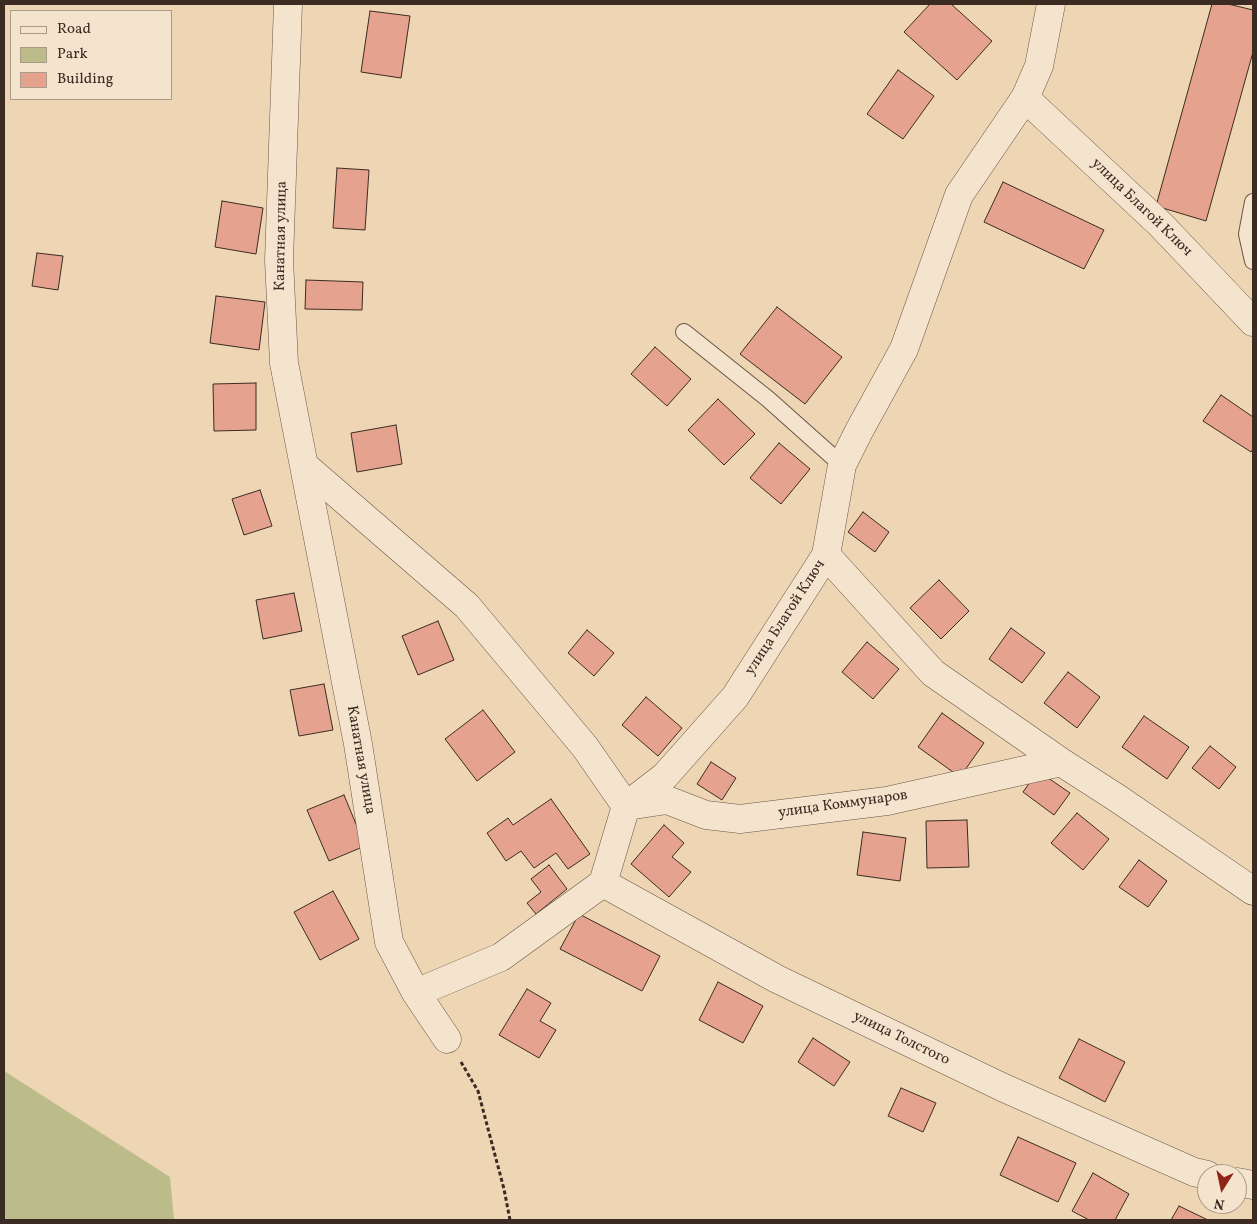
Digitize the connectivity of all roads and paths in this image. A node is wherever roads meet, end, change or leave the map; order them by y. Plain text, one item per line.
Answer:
1 (288, 4) edge
2 (1051, 4) edge
3 (1025, 98) junction
4 (1253, 202) edge
5 (1253, 261) edge
6 (1253, 322) edge
7 (684, 332) dead end
8 (842, 465) junction
9 (304, 466) junction
10 (826, 554) junction
11 (1061, 762) junction
12 (626, 806) junction
13 (603, 883) junction
14 (1253, 891) edge
15 (416, 993) junction
16 (447, 1039) joint
17 (1197, 1173) edge
18 (510, 1220) edge

1 - 9 street, Канатная улица
2 - 3 street, улица Благой Ключ
3 - 6 street, улица Благой Ключ
3 - 8 street, улица Благой Ключ
4 - 5 lane
7 - 8 lane
8 - 10 street, улица Благой Ключ
9 - 12 street
9 - 15 street, Канатная улица
10 - 11 street
10 - 12 street, улица Благой Ключ
11 - 12 street, улица Коммунаров
11 - 14 street
12 - 13 street
13 - 15 street
13 - 17 street, улица Толстого
15 - 16 street, Канатная улица
16 - 18 path

